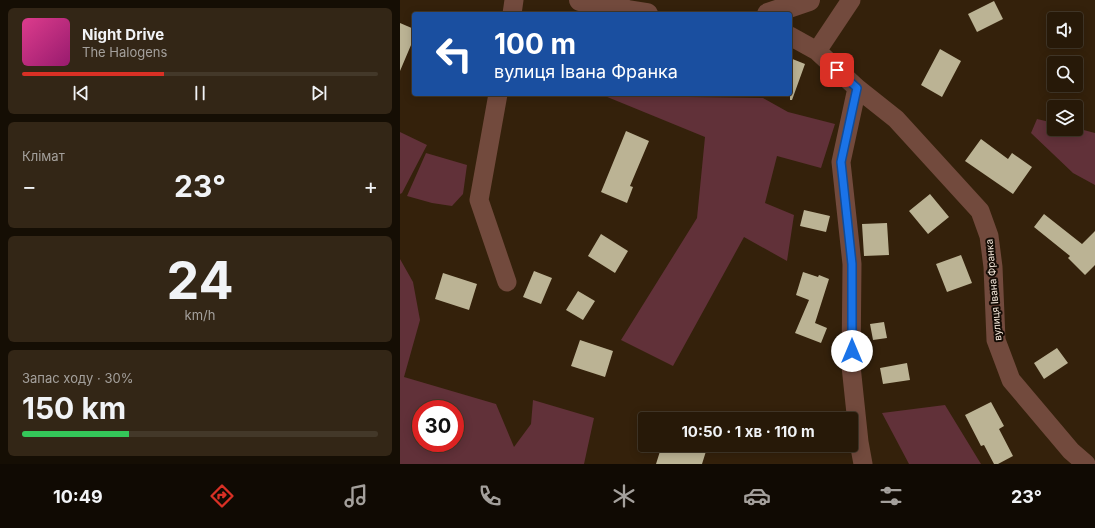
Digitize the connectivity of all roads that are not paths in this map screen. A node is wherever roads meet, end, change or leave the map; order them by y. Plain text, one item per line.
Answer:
1 (514, 0) edge
2 (580, 0) edge
3 (809, 0) edge
4 (851, 0) edge
5 (512, 12) edge
6 (634, 12) edge
7 (774, 12) edge
8 (792, 37) edge
9 (817, 51) junction
10 (857, 88) junction
11 (498, 96) edge
12 (507, 282) dead end
13 (863, 464) edge
14 (1086, 464) edge

1 - 5 street
2 - 6 street
3 - 7 street
4 - 9 street
8 - 9 street, вулиця Івана Франка
9 - 10 street, вулиця Івана Франка
10 - 13 street
10 - 14 street, вулиця Івана Франка
11 - 12 street

